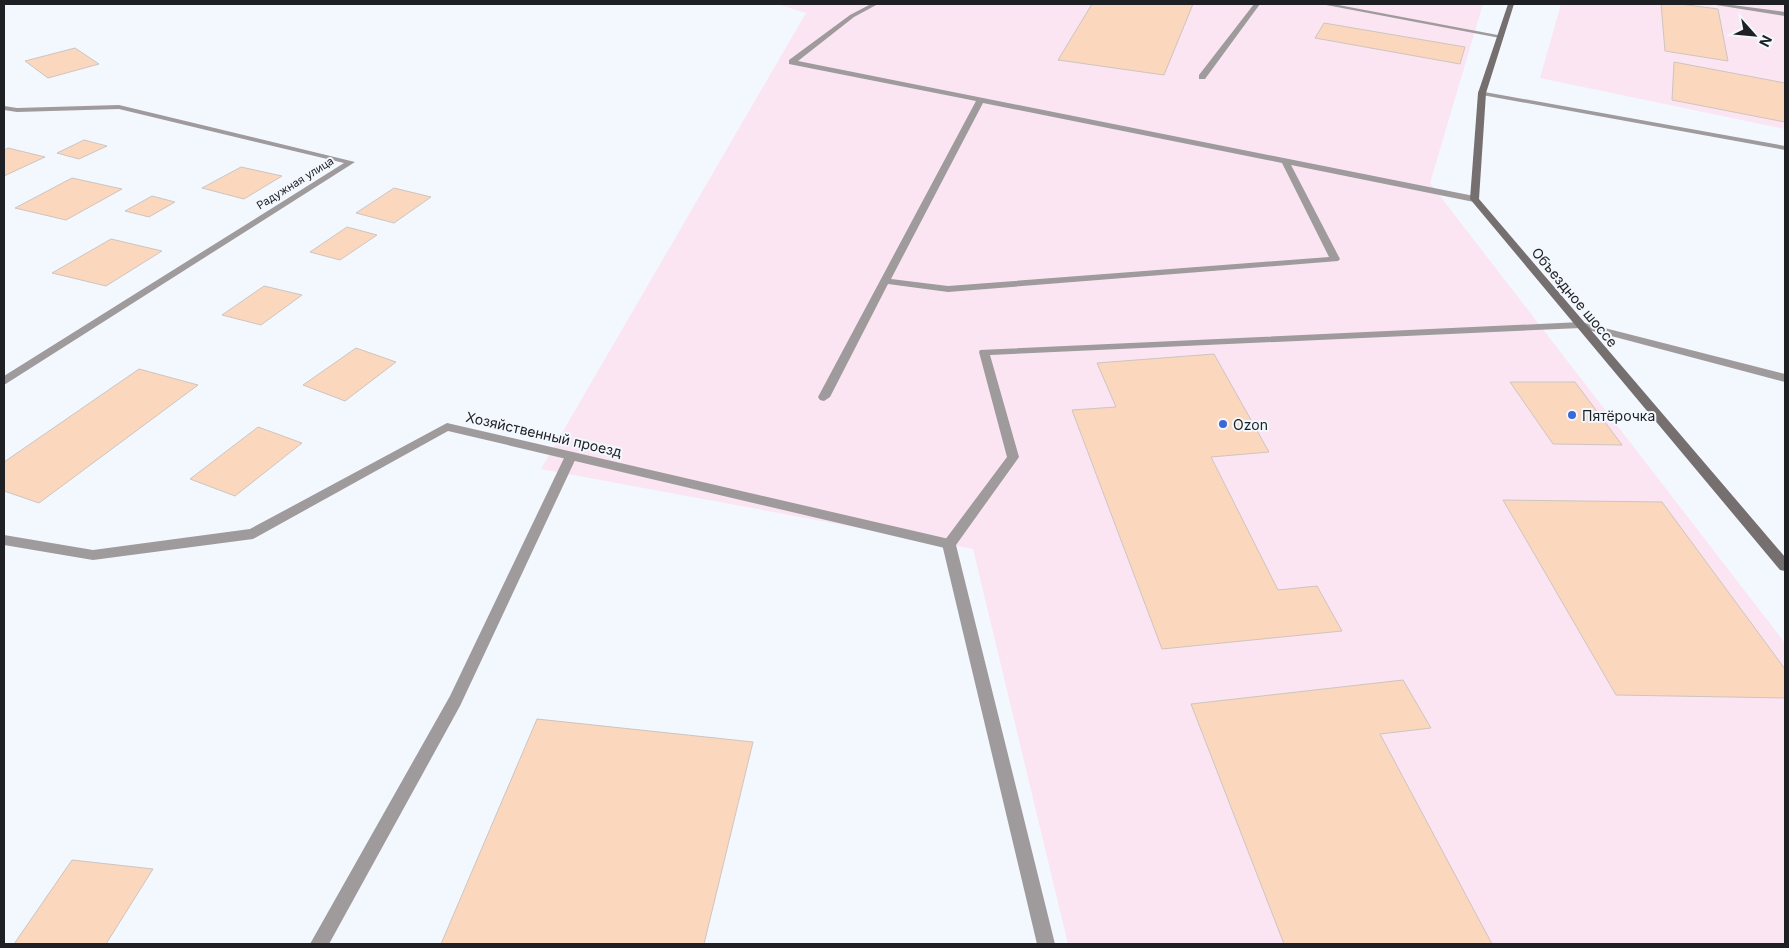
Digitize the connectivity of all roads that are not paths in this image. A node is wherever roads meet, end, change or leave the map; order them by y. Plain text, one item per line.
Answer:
1 (875, 4) edge
2 (1257, 4) edge
3 (1324, 4) edge
4 (1511, 4) edge
5 (1714, 4) edge
6 (1785, 14) edge
7 (1500, 36) junction
8 (1202, 77) dead end
9 (1482, 92) junction
10 (980, 100) junction
11 (4, 108) edge
12 (1785, 148) edge
13 (1285, 161) junction
14 (1474, 199) junction
15 (886, 281) junction
16 (1581, 325) junction
17 (1785, 378) edge
18 (4, 381) edge
19 (824, 397) dead end
20 (571, 456) junction
21 (4, 540) edge
22 (949, 544) junction
23 (1785, 566) edge
24 (319, 944) edge
25 (1046, 944) edge

1 - 10 street
2 - 8 street
3 - 7 street
4 - 7 main road
5 - 6 street
7 - 9 main road
9 - 12 street
9 - 14 main road
10 - 13 street
10 - 15 street
11 - 18 street, Радужная улица
13 - 14 street
13 - 15 street
14 - 16 main road, Объездное шоссе
15 - 19 street
16 - 17 street
16 - 22 street
16 - 23 main road, Объездное шоссе
20 - 21 street, Хозяйственный проезд
20 - 22 street, Хозяйственный проезд
20 - 24 street
22 - 25 street

